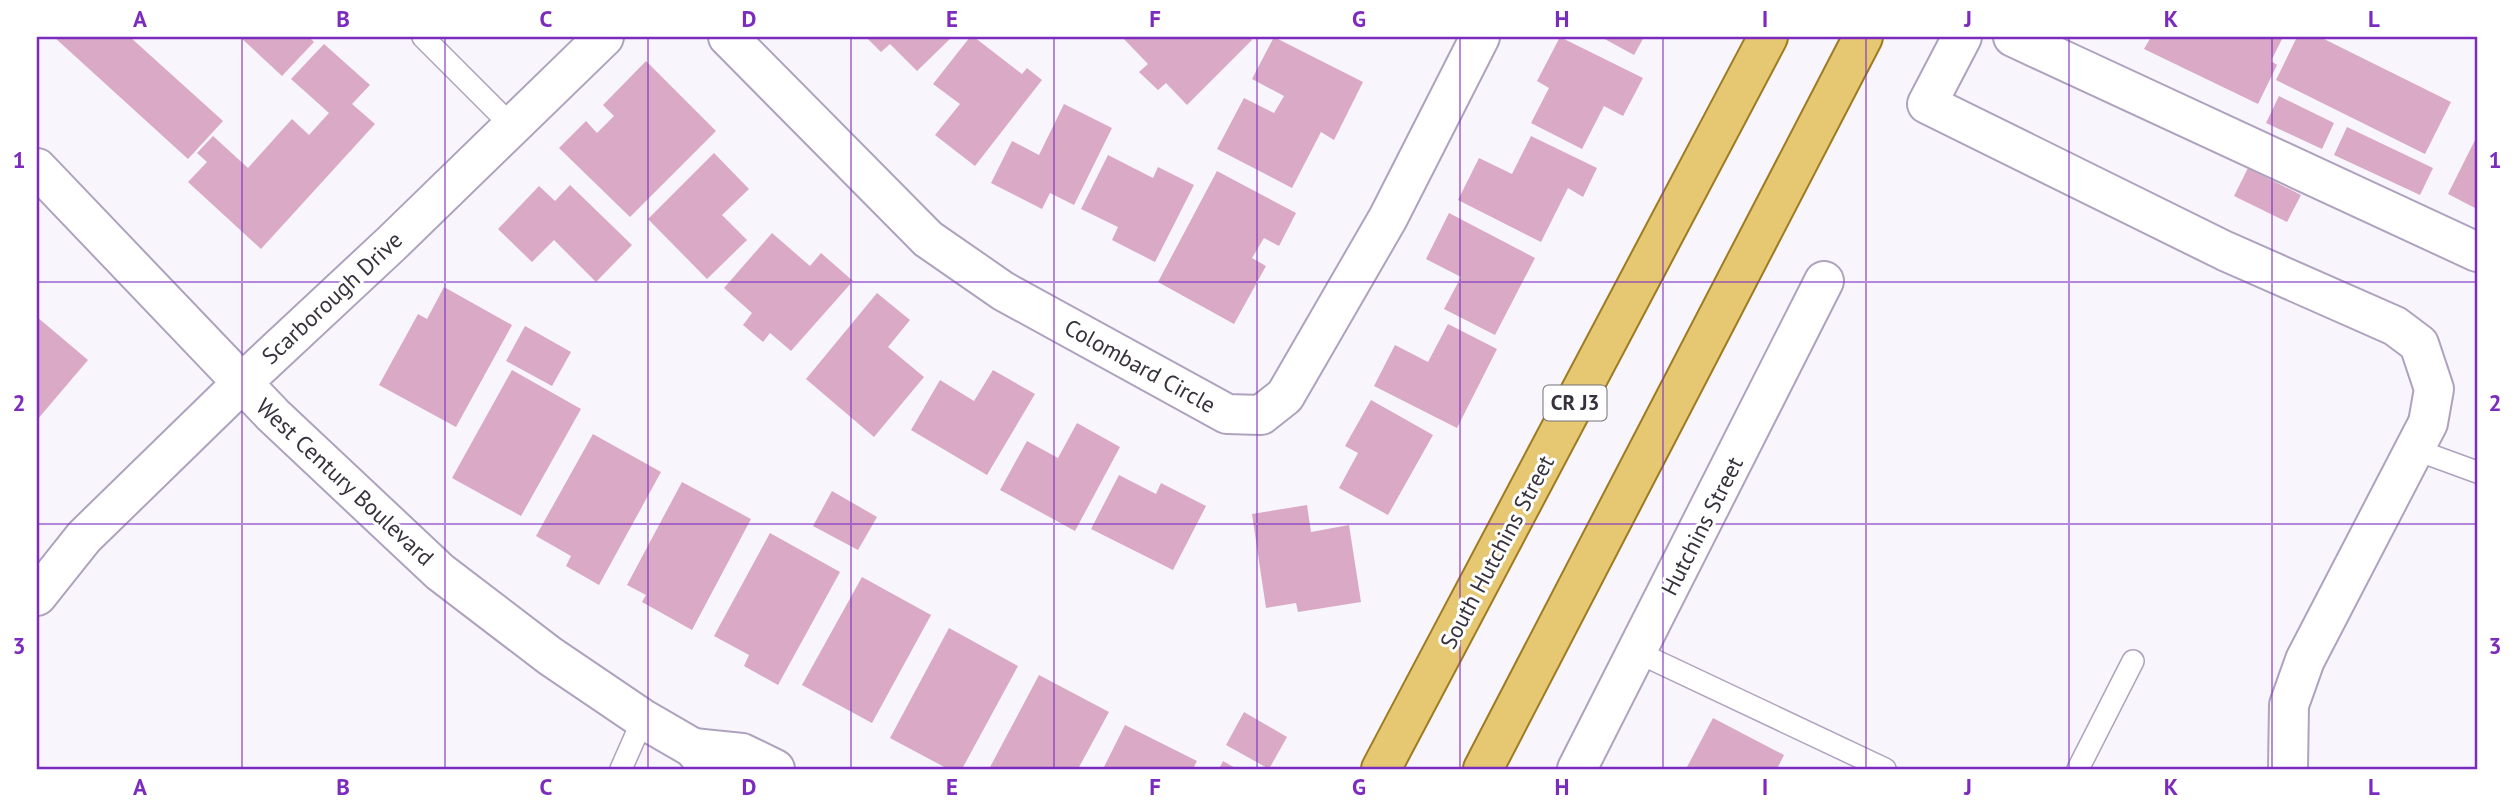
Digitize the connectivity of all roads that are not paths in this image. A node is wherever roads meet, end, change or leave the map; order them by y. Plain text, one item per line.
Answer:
1 (424, 37) edge
2 (604, 37) edge
3 (728, 37) edge
4 (1480, 37) edge
5 (1768, 37) edge
6 (1863, 37) edge
7 (1962, 37) edge
8 (2013, 37) edge
9 (512, 126) junction
10 (37, 168) edge
11 (2477, 252) edge
12 (1824, 281) dead end
13 (242, 383) junction
14 (2414, 449) junction
15 (2477, 472) edge
16 (37, 596) edge
17 (1637, 652) junction
18 (2133, 661) dead end
19 (643, 719) junction
20 (694, 762) edge
21 (621, 769) edge
22 (775, 769) edge
23 (1381, 769) edge
24 (1483, 769) edge
25 (1577, 769) edge
26 (1885, 769) edge
27 (2078, 769) edge
28 (2288, 769) edge

1 - 9 lane
2 - 9 street, Scarborough Drive
3 - 4 street, Colombard Circle
5 - 23 main road, South Hutchins Street / CR J3
6 - 24 main road
7 - 14 street
8 - 11 street
9 - 13 street, Scarborough Drive
10 - 13 street, West Century Boulevard
12 - 17 street, Hutchins Street
13 - 16 street, Scarborough Drive
13 - 19 street, West Century Boulevard
14 - 15 lane
14 - 28 street
17 - 25 street, Hutchins Street
17 - 26 lane
18 - 27 lane
19 - 20 street, West Century Boulevard
19 - 21 lane
20 - 22 street, West Century Boulevard

